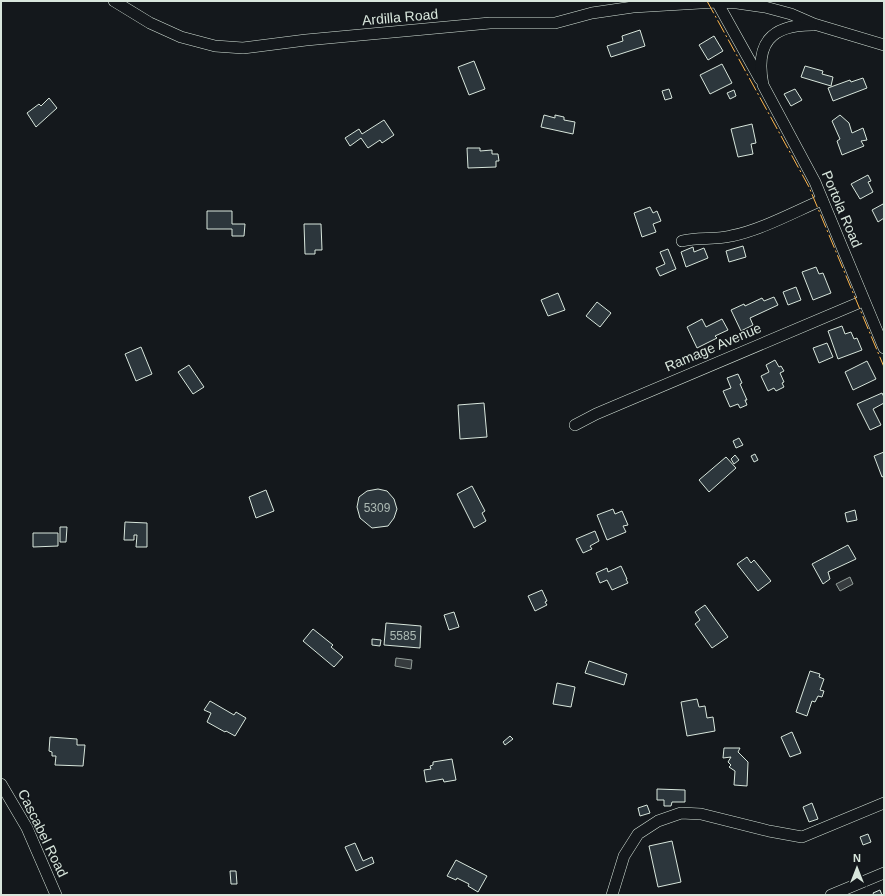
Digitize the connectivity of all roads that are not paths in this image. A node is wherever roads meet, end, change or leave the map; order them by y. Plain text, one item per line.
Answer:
1 (114, 1) edge
2 (701, 2) edge
3 (717, 2) junction
4 (814, 24) junction
5 (884, 45) edge
6 (763, 85) junction
7 (822, 200) junction
8 (682, 241) dead end
9 (863, 300) junction
10 (884, 348) edge
11 (575, 425) dead end
12 (1, 784) edge
13 (884, 803) edge
14 (884, 873) edge
15 (56, 895) edge
16 (612, 895) edge
17 (831, 895) edge

1 - 2 street, Ardilla Road
2 - 3 street, Ardilla Road
3 - 4 street, Ardilla Road
3 - 6 street, Portola Road
4 - 5 street, Ardilla Road
4 - 6 street, Portola Road
6 - 7 street, Portola Road
7 - 8 street
7 - 9 street, Portola Road
9 - 10 street, Portola Road
9 - 11 street, Ramage Avenue
12 - 15 street, Cascabel Road
13 - 16 street
14 - 17 street

